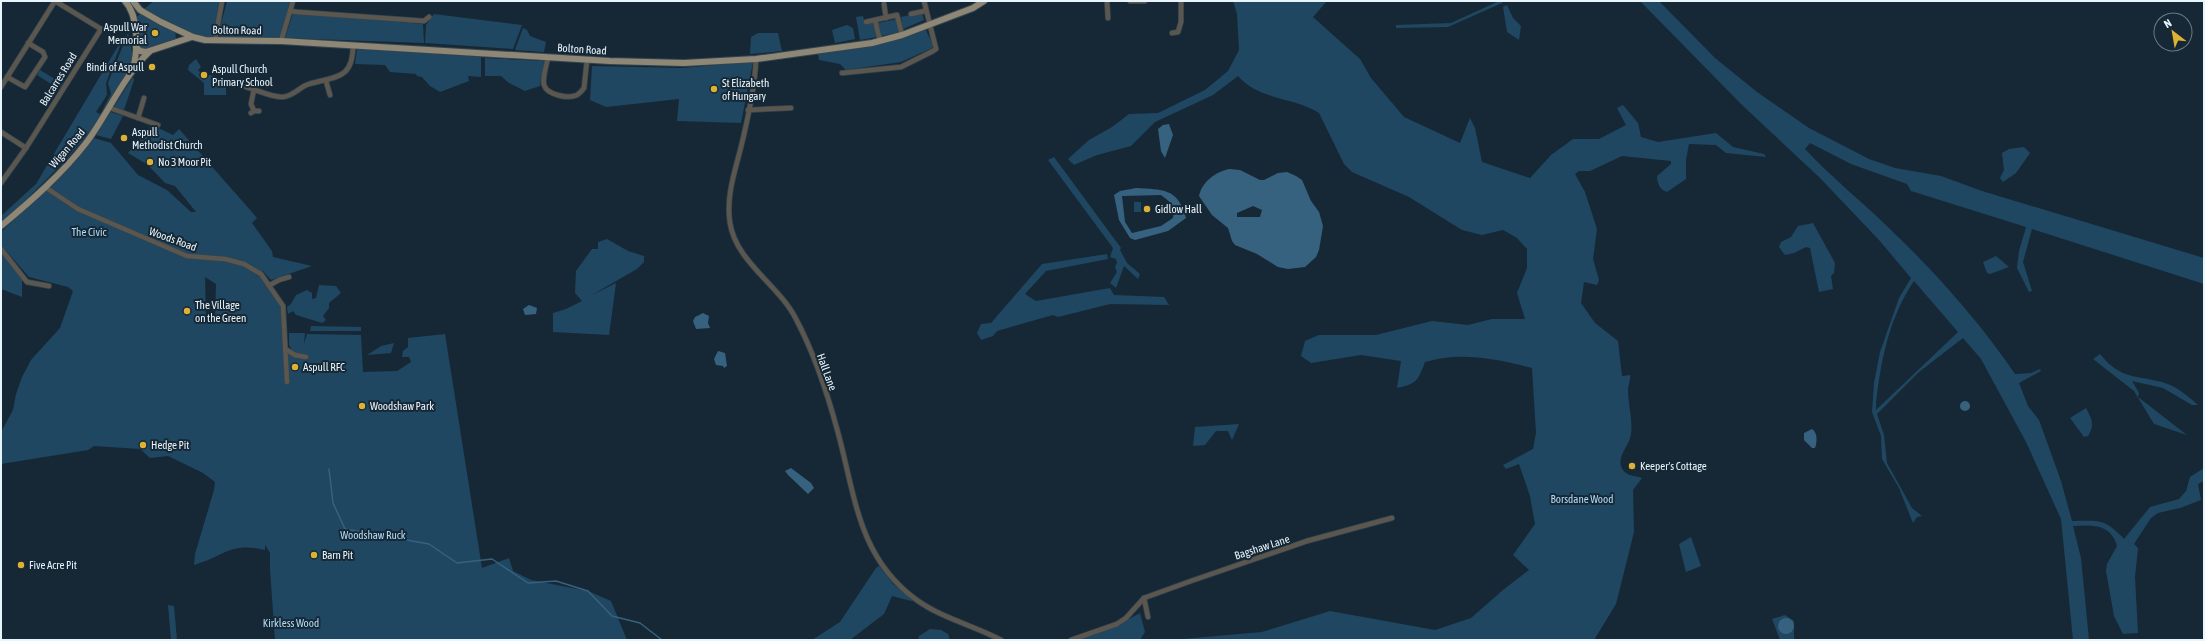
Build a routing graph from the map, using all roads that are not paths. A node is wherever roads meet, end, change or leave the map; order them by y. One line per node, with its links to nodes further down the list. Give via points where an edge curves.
1 (55, 1): 33 (street); 56 (street, Balcarres Road, via 101,29)
2 (125, 1): 23 (main road, Wigan Road, via 131,10)
3 (133, 1): 16 (main road, Bolton Road)
4 (222, 1): 29 (street)
5 (293, 1): 14 (street)
6 (924, 1): 15 (street)
7 (984, 1): 24 (main road, Bolton Road, via 973,8)
8 (1107, 1): 20 (street)
9 (1130, 1): 10 (street)
10 (1142, 1): 11 (street)
11 (1146, 1)
12 (1181, 1): 26 (street, via 1178,35)
13 (884, 4): 19 (street)
14 (290, 11): 18 (street, via 424,21); 30 (street)
15 (925, 11): 17 (street); 24 (street)
16 (145, 14): 23 (main road, via 138,15); 25 (main road, Bolton Road)
17 (911, 14)
18 (429, 16)
19 (886, 18): 21 (street); 27 (street, via 897,16)
20 (1108, 18)
21 (875, 20): 22 (street); 31 (street)
22 (866, 22)
23 (134, 23): 35 (main road, Wigan Road)
24 (928, 25): 27 (main road, Bolton Road); 41 (street, via 936,48 933,51 901,67)
25 (173, 28): 28 (main road, Bolton Road); 32 (main road, via 176,37)
26 (1172, 33)
27 (902, 35): 31 (main road, Bolton Road)
28 (193, 37): 29 (main road, Bolton Road); 32 (main road, Bolton Road)
29 (215, 40): 30 (main road, Bolton Road)
30 (281, 41): 34 (main road, Bolton Road)
31 (880, 41): 38 (main road, Bolton Road)
32 (174, 42): 36 (main road, Bolton Road)
33 (28, 43): 42 (street); 42 (street, via 43,52 45,57 25,87)
34 (354, 46): 37 (main road, Bolton Road); 43 (street, via 351,65 342,74)
35 (136, 47): 36 (main road, via 142,52); 40 (main road, Wigan Road)
36 (150, 51): 40 (main road, Wigan Road)
37 (548, 57): 39 (main road, Bolton Road); 39 (street, via 544,81 546,89 552,93 573,96 578,95 584,88)
38 (756, 59): 39 (main road, Bolton Road, via 684,63); 51 (street, Hall Lane)
39 (587, 60)
40 (133, 70): 49 (main road, Wigan Road)
41 (842, 73)
42 (7, 77): 44 (street)
43 (326, 81): 46 (street, via 309,84 293,95 281,97); 48 (street, via 331,95)
44 (1, 87)
45 (246, 87): 46 (street)
46 (254, 89): 52 (street, via 251,104)
47 (144, 98): 53 (street)
48 (328, 101)
49 (110, 108): 53 (street); 58 (main road, Wigan Road, via 79,152)
50 (791, 108): 51 (street)
51 (748, 110): 70 (street, Hall Lane, via 729,201 730,224 740,247 788,305 804,335 837,429 866,536 882,567 914,598 931,610)
52 (255, 112)
53 (138, 118): 54 (street)
54 (158, 125)
55 (1, 132): 56 (street)
56 (26, 148): 57 (street, Balcarres Road)
57 (1, 183)
58 (45, 187): 59 (main road, Wigan Road); 62 (street, Woods Road, via 78,209 187,256 225,259 244,264 261,274)
59 (1, 226)
60 (1, 249): 63 (street, via 27,282)
61 (289, 278): 62 (street)
62 (270, 285): 64 (street, Woods Road, via 283,306)
63 (49, 286)
64 (287, 350): 65 (street); 66 (street, Woods Road)
65 (306, 357)
66 (287, 382)
67 (1392, 518): 68 (street, Bagshaw Lane, via 1249,560)
68 (1142, 600): 69 (street); 71 (street, via 1117,624)
69 (1148, 617)
70 (1001, 640)
71 (1071, 640)

